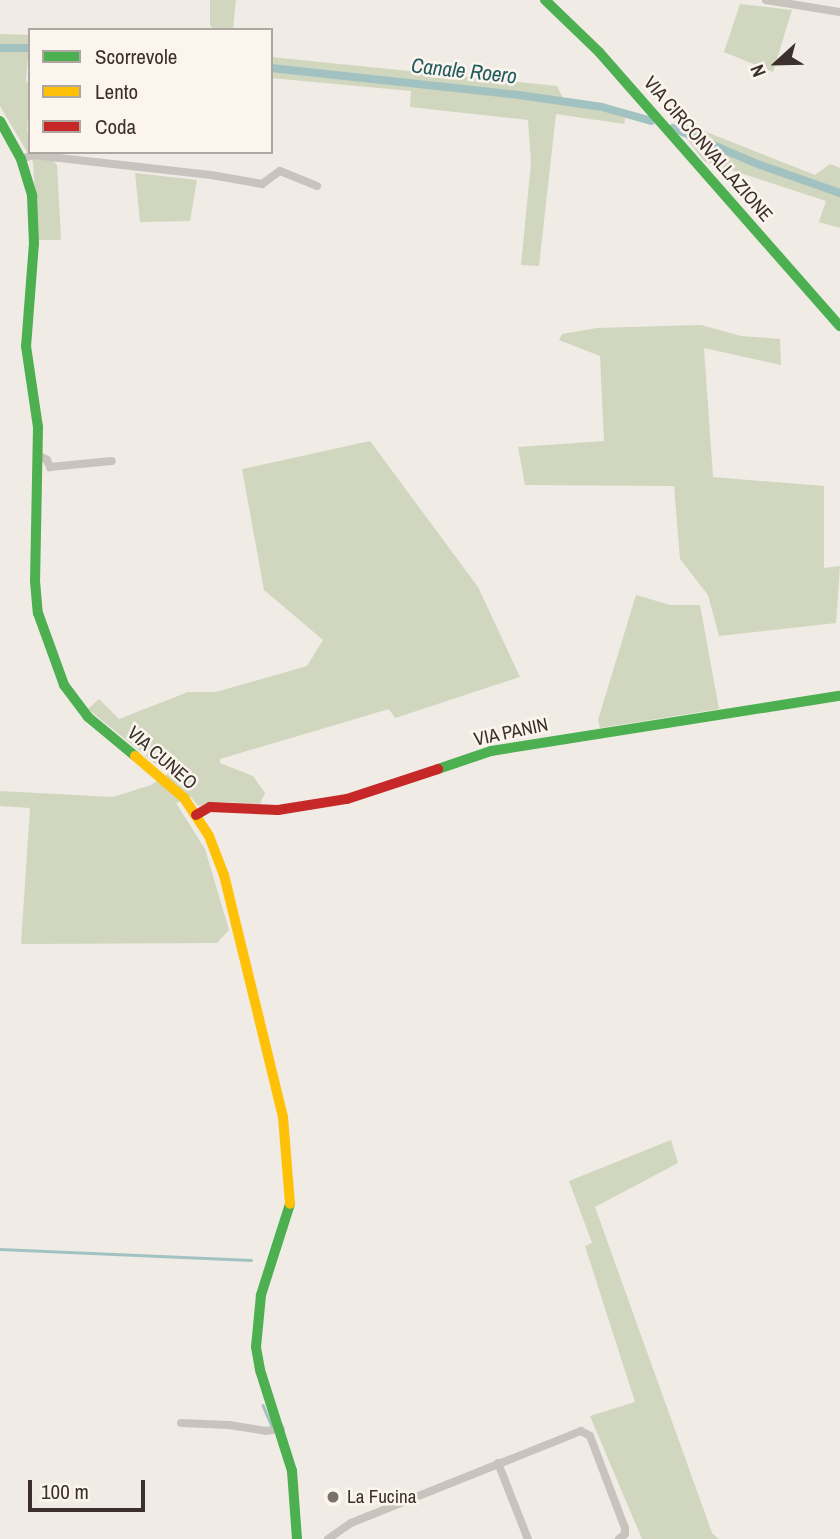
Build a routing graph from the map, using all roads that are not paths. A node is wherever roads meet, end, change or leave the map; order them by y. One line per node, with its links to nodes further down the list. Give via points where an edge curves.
1 (545, 0): 7 (street, VIA CIRCONVALLAZIONE, via 599,51)
2 (766, 0): 3 (street)
3 (840, 12)
4 (0, 121): 5 (street, VIA CUNEO)
5 (21, 159): 6 (street, via 33,155 262,184 280,171); 8 (street, VIA CUNEO, via 32,196 34,243 26,346 37,405)
6 (317, 186)
7 (840, 327)
8 (38, 455): 10 (street); 11 (street, VIA CUNEO)
9 (112, 461): 10 (street)
10 (50, 467): 11 (street)
11 (37, 476): 13 (street, VIA CUNEO, via 35,581 38,613 52,660 88,717 164,778)
12 (840, 696): 13 (street, VIA PANIN, via 491,751 347,799 278,810 210,807)
13 (196, 815): 15 (street, VIA CUNEO, via 217,855 227,888 281,1107 291,1174 292,1198 256,1324 260,1370)
14 (181, 1423): 15 (street)
15 (281, 1429): 18 (street, VIA CUNEO, via 292,1471)
16 (498, 1463): 17 (street); 21 (street); 22 (street, via 586,1433 625,1528)
17 (342, 1530): 19 (street); 20 (street)
18 (297, 1539)
19 (328, 1539)
20 (337, 1539)
21 (528, 1539)
22 (619, 1539)

